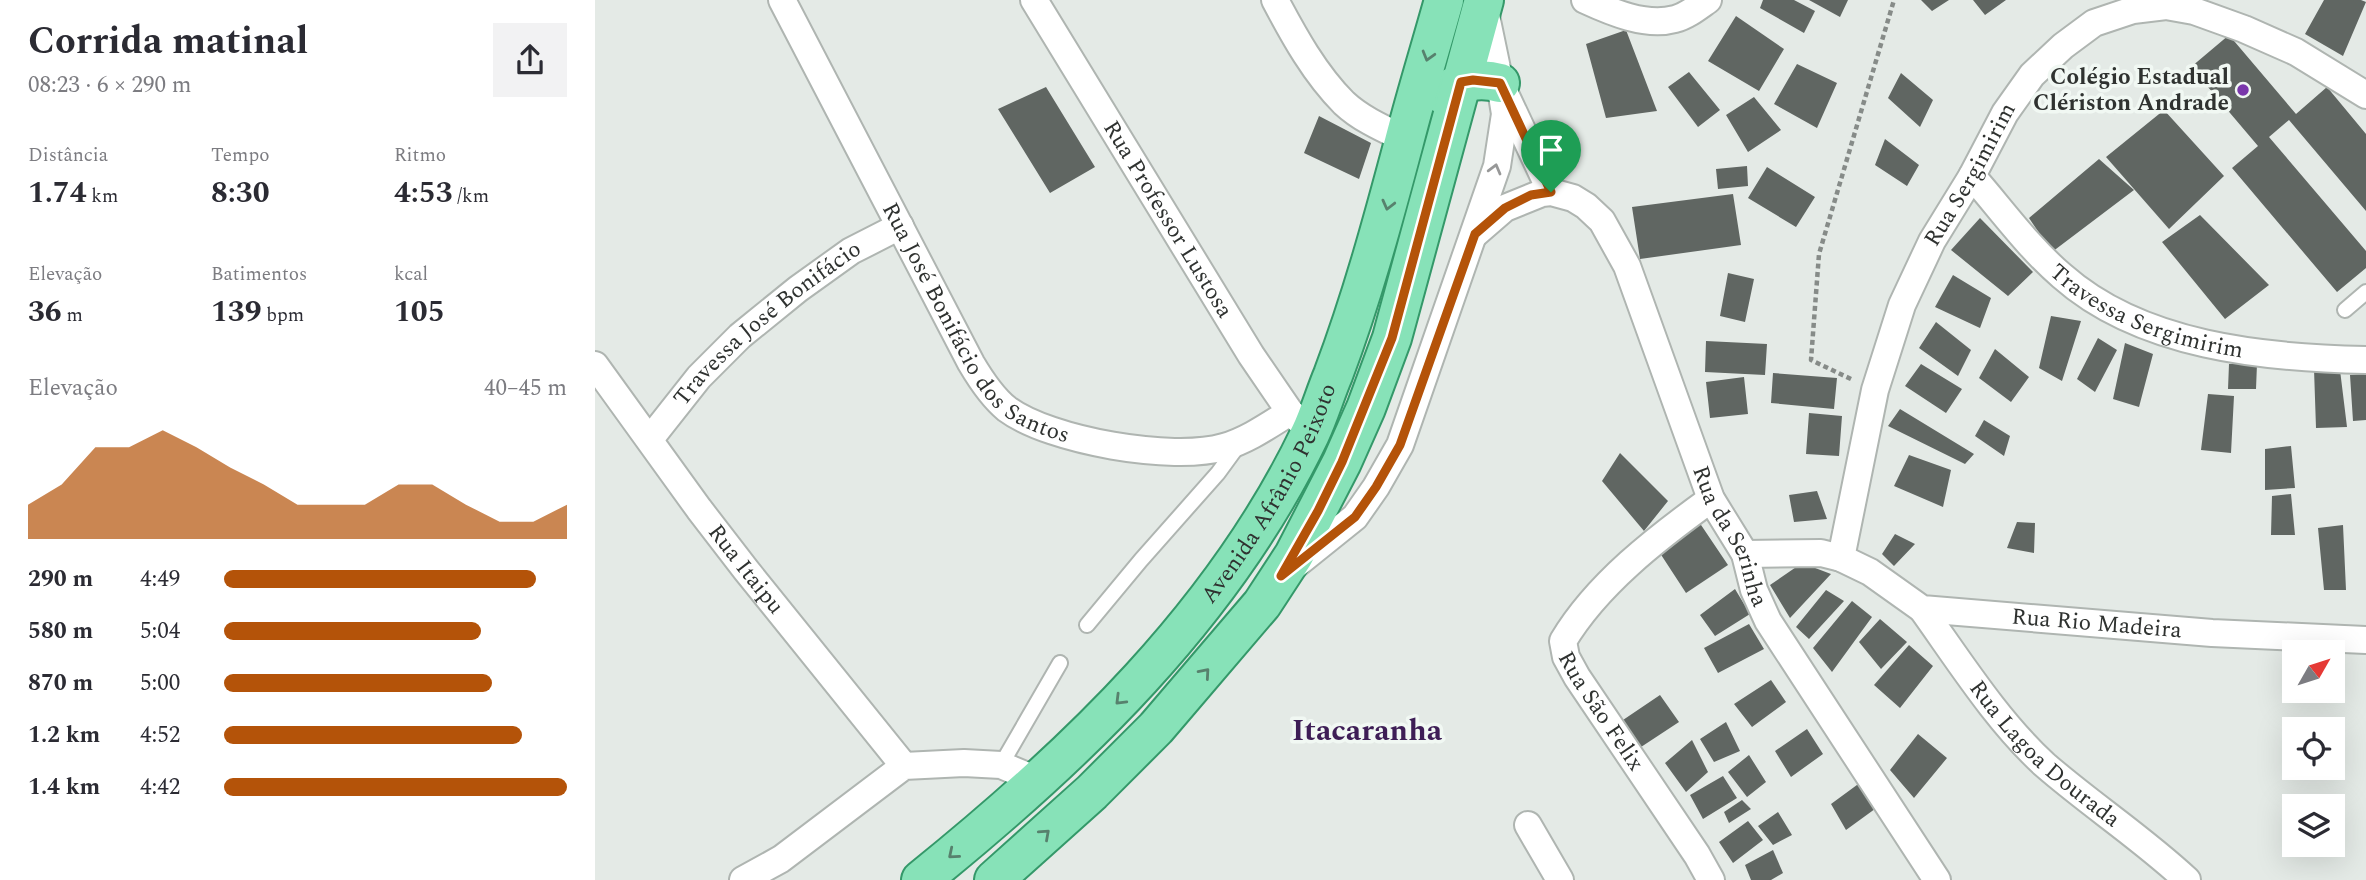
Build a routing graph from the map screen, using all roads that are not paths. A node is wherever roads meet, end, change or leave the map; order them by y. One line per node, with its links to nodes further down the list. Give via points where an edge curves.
1 (782, 0): 14 (street, Rua José Bonifácio dos Santos)
2 (1034, 0): 20 (street, Rua Professor Lustosa, via 1251,355)
3 (1275, 0): 11 (street, via 1320,74 1345,104 1372,124)
4 (1444, 0): 11 (main road, Avenida Afrânio Peixoto, one-way to 11)
5 (1585, 0): 6 (street, via 1655,22 1676,19)
6 (1708, 0)
7 (1483, 1): 8 (main road, Avenida Afrânio Peixoto); 9 (street)
8 (1461, 82): 9 (main road); 11 (main road, via 1438,94); 26 (main road, Avenida Afrânio Peixoto, via 1392,338 1342,462)
9 (1500, 83): 13 (street); 15 (street, one-way to 9, via 1504,128)
10 (2366, 95): 12 (street, Rua Sergimirim, via 2296,52 2245,29 2166,6 2133,10 2094,23 2032,75 2005,113)
11 (1409, 125): 20 (main road, Avenida Afrânio Peixoto, one-way to 20, via 1366,284)
12 (1972, 176): 18 (street, Travessa Sergimirim, via 2061,276 2099,305 2149,327 2215,345 2298,358); 25 (street, Rua Sergimirim, via 1902,305 1875,390)
13 (1551, 192): 15 (street, via 1531,195 1505,208); 23 (street, Rua da Serinha, via 1586,206 1615,242)
14 (900, 226): 21 (street, Travessa José Bonifácio, via 851,251 740,336 699,377); 22 (street, Rua José Bonifácio dos Santos, via 986,388 1017,415 1054,432 1132,448 1189,452)
15 (1475, 234): 26 (street, via 1400,445 1355,517)
16 (2366, 292): 17 (lane)
17 (2345, 310)
18 (2366, 360)
19 (595, 365): 21 (street, Rua Itaipu)
20 (1300, 422): 22 (street, Rua José Bonifácio dos Santos); 32 (main road, Avenida Afrânio Peixoto, one-way to 32, via 1275,502 1208,601 1128,692)
21 (650, 439): 31 (street, Rua Itaipu, via 746,570)
22 (1241, 440): 28 (lane)
23 (1711, 499): 24 (street, Rua da Serinha); 38 (street, Rua São Felix, via 1667,530 1585,606 1563,641 1577,677)
24 (1745, 554): 25 (street, via 1821,553); 39 (street, Rua da Serinha, via 1768,621)
25 (1841, 558): 27 (street, via 1870,572)
26 (1281, 576): 36 (main road, Avenida Afrânio Peixoto, one-way to 26, via 1156,728 1230,644)
27 (1922, 609): 29 (street, Rua Rio Madeira); 40 (street, Rua Lagoa Dourada, via 1989,701 2043,763)
28 (1087, 625)
29 (2366, 640)
30 (1060, 663): 32 (lane)
31 (904, 766): 32 (street, via 964,763); 34 (street, via 781,859)
32 (1017, 774): 35 (main road, Avenida Afrânio Peixoto, one-way to 35)
33 (1528, 825): 37 (street)
34 (743, 880)
35 (921, 880)
36 (995, 880)
37 (1560, 880)
38 (1711, 880)
39 (1937, 880)
40 (2187, 880)

